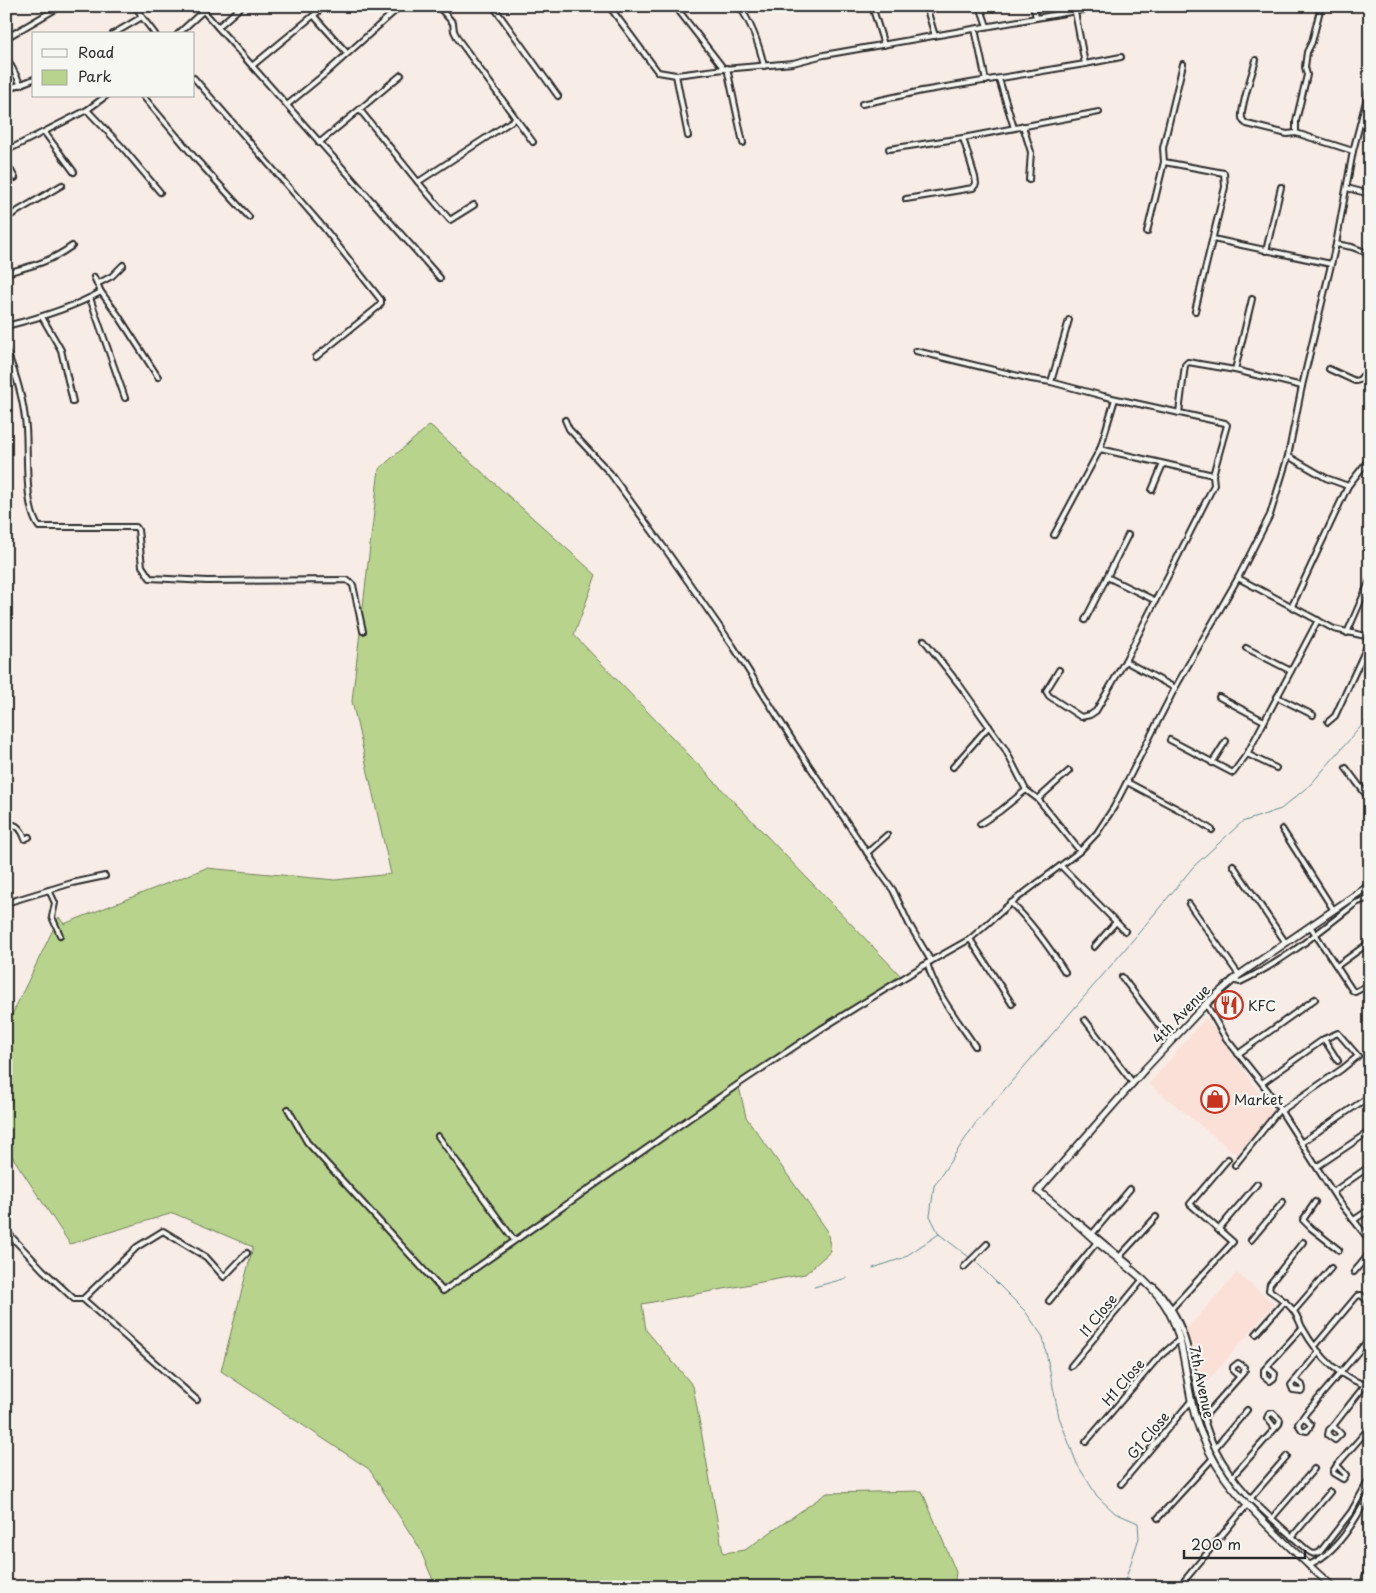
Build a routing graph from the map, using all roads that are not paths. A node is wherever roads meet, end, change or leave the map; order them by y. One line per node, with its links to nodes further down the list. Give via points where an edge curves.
1 (61, 6): 30 (street)
2 (136, 6): 21 (street)
3 (199, 6): 18 (street)
4 (242, 6): 24 (street)
5 (325, 6): 20 (street)
6 (438, 6): 58 (street, via 453,23 458,39)
7 (493, 6): 50 (street)
8 (609, 6): 42 (street, via 658,72)
9 (675, 6): 40 (street)
10 (739, 6): 39 (street, via 756,38)
11 (872, 6): 31 (street)
12 (926, 6): 29 (street)
13 (980, 6): 23 (street)
14 (1033, 6): 22 (street)
15 (1105, 6): 19 (street)
16 (1320, 6): 62 (street, via 1307,52 1307,75)
17 (396, 10): 32 (street)
18 (203, 11): 24 (street); 28 (street)
19 (1075, 12): 22 (street); 36 (street)
20 (314, 16): 32 (street); 38 (street)
21 (142, 17): 26 (street); 27 (street)
22 (1036, 17): 23 (street)
23 (987, 26): 25 (street)
24 (218, 27): 38 (street)
25 (975, 29): 29 (street); 46 (street)
26 (116, 32)
27 (153, 32)
28 (180, 32)
29 (936, 36): 31 (street)
30 (6, 38)
31 (884, 45): 39 (street)
32 (347, 53): 54 (street)
33 (6, 56): 47 (street)
34 (1121, 57): 36 (street)
35 (1256, 60): 62 (street, via 1242,117 1244,122 1287,134)
36 (1084, 64): 44 (street)
37 (1183, 64): 72 (street, via 1163,148)
38 (252, 66): 54 (street)
39 (764, 66): 40 (street)
40 (725, 68): 42 (street); 67 (street)
41 (401, 75): 56 (street)
42 (676, 75): 63 (street)
43 (195, 79): 107 (street, via 310,211 380,300 378,307)
44 (999, 79): 46 (street); 60 (street)
45 (32, 80): 47 (street)
46 (986, 81): 53 (street)
47 (21, 85): 49 (street)
48 (1370, 86): 70 (street)
49 (6, 94)
50 (558, 96)
51 (103, 98): 55 (street)
52 (145, 98): 84 (street)
53 (862, 104)
54 (287, 105): 66 (street)
55 (87, 110): 61 (street); 80 (street)
56 (360, 110): 66 (street); 76 (street)
57 (1099, 112): 59 (street)
58 (515, 119): 65 (street); 76 (street)
59 (1023, 126): 60 (street); 75 (street, via 1031,152)
60 (1014, 128): 64 (street)
61 (44, 132): 69 (street); 73 (street)
62 (1296, 133): 70 (street)
63 (688, 136)
64 (964, 138): 68 (street); 82 (street, via 975,177 973,188)
65 (533, 142)
66 (319, 143): 96 (street)
67 (743, 143)
68 (889, 149)
69 (6, 151)
70 (1353, 151): 79 (street)
71 (6, 162): 74 (street)
72 (1164, 162): 86 (street); 87 (street, via 1224,172 1225,187)
73 (74, 172)
74 (15, 178)
75 (1029, 180)
76 (418, 182): 83 (street, via 450,220)
77 (62, 185): 85 (street)
78 (1280, 187): 90 (street)
79 (1347, 188): 81 (street); 88 (street)
80 (160, 192)
81 (1370, 194)
82 (906, 199)
83 (474, 206)
84 (250, 217)
85 (6, 218)
86 (1147, 232)
87 (1214, 239): 90 (street); 101 (street)
88 (1336, 244): 91 (street); 92 (street)
89 (72, 246): 94 (street, via 40,264)
90 (1266, 251): 92 (street)
91 (1370, 254)
92 (1331, 264): 113 (street)
93 (123, 265): 97 (street)
94 (6, 273)
95 (94, 277): 97 (street)
96 (440, 278)
97 (97, 284): 98 (street)
98 (101, 292): 99 (street); 111 (street)
99 (90, 298): 102 (street); 114 (street)
100 (1252, 299): 110 (street)
101 (1195, 311)
102 (42, 317): 104 (street); 116 (street, via 61,350)
103 (1069, 320): 112 (street)
104 (6, 326)
105 (6, 350): 135 (street, via 15,373 26,427 29,492 39,527 136,527 142,566 150,578 347,580 353,585)
106 (916, 351): 112 (street)
107 (316, 357)
108 (1370, 368): 109 (street, via 1355,381)
109 (1328, 369)
110 (1236, 370): 113 (street); 117 (street, via 1188,362)
111 (158, 377)
112 (1052, 382): 115 (street)
113 (1302, 386): 120 (street)
114 (125, 398)
115 (1114, 399): 117 (street); 119 (street)
116 (73, 402)
117 (1179, 413): 123 (street, via 1227,425)
118 (565, 420): 169 (street, via 568,429 623,490 728,638)
119 (1100, 449): 122 (street); 126 (street)
120 (1288, 456): 124 (street, via 1326,478); 129 (street, via 1270,515)
121 (1370, 458): 124 (street)
122 (1163, 464): 123 (street); 125 (street)
123 (1213, 475): 131 (street, via 1214,485)
124 (1348, 486): 132 (street)
125 (1152, 490)
126 (1054, 534)
127 (1128, 535): 128 (street)
128 (1108, 577): 131 (street); 133 (street)
129 (1238, 578): 132 (street); 143 (street)
130 (1370, 580): 136 (street)
131 (1154, 600): 140 (street)
132 (1292, 606): 134 (street)
133 (1086, 620)
134 (1318, 620): 136 (street); 142 (street)
135 (363, 630)
136 (1347, 633): 137 (street)
137 (1370, 638): 148 (street, via 1335,716)
138 (924, 640): 149 (street)
139 (1246, 648): 142 (street)
140 (1125, 661): 141 (street, via 1096,711 1090,715 1081,716 1048,696 1046,691); 143 (street)
141 (1059, 670)
142 (1290, 671): 144 (street)
143 (1175, 688): 158 (street)
144 (1277, 696): 146 (street); 147 (street)
145 (1218, 697): 147 (street)
146 (1313, 715)
147 (1264, 721): 152 (street)
148 (1328, 722)
149 (989, 726): 154 (street); 159 (street, via 1005,748)
150 (1170, 740): 153 (street)
151 (1226, 741): 153 (street)
152 (1247, 754): 153 (street, via 1233,773); 155 (street)
153 (1212, 763)
154 (953, 767)
155 (1276, 768)
156 (1346, 768): 161 (street)
157 (1069, 771): 160 (street)
158 (1127, 782): 165 (street); 168 (street, via 1101,828)
159 (1026, 790): 160 (street); 162 (street)
160 (1038, 799): 168 (street)
161 (1370, 800)
162 (980, 824)
163 (6, 825): 167 (street, via 16,826 25,839)
164 (1282, 828): 180 (street)
165 (1212, 830)
166 (887, 835): 169 (street)
167 (29, 837)
168 (1080, 851): 171 (street)
169 (867, 853): 193 (street, via 893,890)
170 (1233, 865): 191 (street)
171 (1061, 866): 177 (street); 183 (street)
172 (105, 876): 174 (street)
173 (1370, 884): 178 (main road, 4th Avenue)
174 (49, 890): 176 (street); 187 (street, via 55,902 52,917)
175 (1370, 901): 181 (street, via 1361,900)
176 (6, 903)
177 (1011, 903): 189 (street); 195 (street, via 1051,950)
178 (1342, 903): 180 (main road, 4th Avenue); 181 (street)
179 (1189, 904): 196 (street)
180 (1333, 910): 182 (main road, 4th Avenue)
181 (1342, 915): 185 (street)
182 (1317, 921): 184 (main road, 4th Avenue); 185 (street)
183 (1116, 922): 186 (street); 192 (street)
184 (1310, 926): 188 (street); 191 (main road, 4th Avenue)
185 (1323, 929): 188 (street)
186 (1125, 931)
187 (60, 935)
188 (1316, 935): 194 (street); 198 (street, via 1261,972 1240,982)
189 (970, 939): 193 (street); 201 (street)
190 (1370, 942): 194 (street)
191 (1286, 943): 196 (main road, 4th Avenue)
192 (1094, 947)
193 (929, 962): 206 (street, via 939,992); 234 (street, via 748,1077)
194 (1336, 966): 199 (street, via 1352,990 1356,992)
195 (1065, 972)
196 (1239, 975): 198 (main road, 4th Avenue)
197 (1122, 977): 205 (street)
198 (1232, 980): 202 (main road, 4th Avenue)
199 (1370, 984)
200 (1315, 999): 207 (street)
201 (1012, 1004)
202 (1206, 1004): 205 (main road, 4th Avenue); 207 (street)
203 (1085, 1020): 209 (street)
204 (1324, 1039): 208 (street); 210 (street); 213 (street, via 1338,1032 1358,1056)
205 (1171, 1041): 209 (main road, 4th Avenue)
206 (975, 1046)
207 (1238, 1054): 210 (street)
208 (1338, 1061)
209 (1133, 1083): 223 (main road, 4th Avenue)
210 (1262, 1083): 213 (street)
211 (1370, 1096): 216 (street)
212 (288, 1109): 234 (street, via 307,1142 443,1291)
213 (1280, 1110): 216 (street); 218 (street)
214 (1370, 1131): 219 (street)
215 (438, 1136): 234 (street)
216 (1301, 1143): 219 (street)
217 (1228, 1159): 231 (street, via 1190,1204)
218 (1235, 1164)
219 (1318, 1166): 224 (street)
220 (1370, 1166): 224 (street)
221 (1257, 1184): 231 (street)
222 (1130, 1189): 233 (street)
223 (1038, 1191): 228 (main road, 7th Avenue)
224 (1333, 1192): 230 (street)
225 (1283, 1202): 235 (street)
226 (1315, 1202): 240 (street, via 1303,1220)
227 (1370, 1209): 230 (street)
228 (1064, 1211): 233 (street); 237 (main road, 7th Avenue)
229 (1156, 1217): 243 (street)
230 (1354, 1220): 236 (street)
231 (1218, 1230): 252 (street, via 1233,1242)
232 (6, 1231): 248 (street, via 74,1300)
233 (1093, 1233): 243 (street)
234 (514, 1240)
235 (1251, 1240)
236 (1370, 1241)
237 (1097, 1242): 247 (main road, 7th Avenue); 249 (street)
238 (1303, 1242): 250 (street, via 1268,1287)
239 (987, 1244): 244 (street)
240 (1339, 1250)
241 (247, 1253): 248 (street, via 224,1277 206,1258 163,1231 137,1247)
242 (1370, 1253): 246 (street)
243 (1120, 1256): 252 (street)
244 (964, 1267)
245 (1331, 1268): 253 (street)
246 (1354, 1272)
247 (1143, 1279): 257 (main road, 7th Avenue, via 1168,1308); 260 (street, I1 Close)
248 (83, 1299): 266 (street)
249 (1049, 1301)
250 (1285, 1301): 253 (street); 255 (street)
251 (1370, 1303): 258 (street, via 1361,1295 1356,1296)
252 (1172, 1308): 270 (street, via 1185,1338)
253 (1294, 1311): 254 (street)
254 (1302, 1328): 258 (street); 261 (street)
255 (1256, 1334)
256 (1370, 1338): 262 (street)
257 (1180, 1339): 267 (main road, 7th Avenue); 274 (street, H1 Close, via 1157,1359)
258 (1315, 1346): 259 (street)
259 (1319, 1352): 262 (street); 264 (street)
260 (1071, 1366)
261 (1267, 1367)
262 (1340, 1373): 265 (street); 269 (street)
263 (1240, 1376): 270 (street)
264 (1295, 1380)
265 (1367, 1386): 271 (street)
266 (198, 1400)
267 (1191, 1400): 277 (main road, 7th Avenue); 282 (street, G1 Close)
268 (1247, 1410): 275 (street)
269 (1303, 1416)
270 (1204, 1417): 275 (street)
271 (1333, 1426)
272 (1370, 1427): 278 (street)
273 (1275, 1428): 280 (street)
274 (1086, 1442)
275 (1215, 1448): 280 (street)
276 (1287, 1456): 285 (street)
277 (1212, 1459): 286 (main road, 7th Avenue); 287 (street)
278 (1337, 1465)
279 (1314, 1469): 288 (street)
280 (1232, 1477): 285 (street)
281 (1370, 1478): 289 (street, via 1351,1512 1320,1552 1311,1554)
282 (1121, 1484)
283 (1330, 1492): 289 (street)
284 (1370, 1493): 291 (street, via 1341,1538 1320,1560)
285 (1250, 1499): 288 (street)
286 (1247, 1506): 291 (main road, 7th Avenue); 292 (street)
287 (1158, 1518)
288 (1272, 1518): 289 (street)
289 (1292, 1537)
290 (1370, 1563): 294 (street)
291 (1308, 1565): 293 (main road, 7th Avenue)
292 (1179, 1587)
293 (1333, 1587)
294 (1362, 1587)

